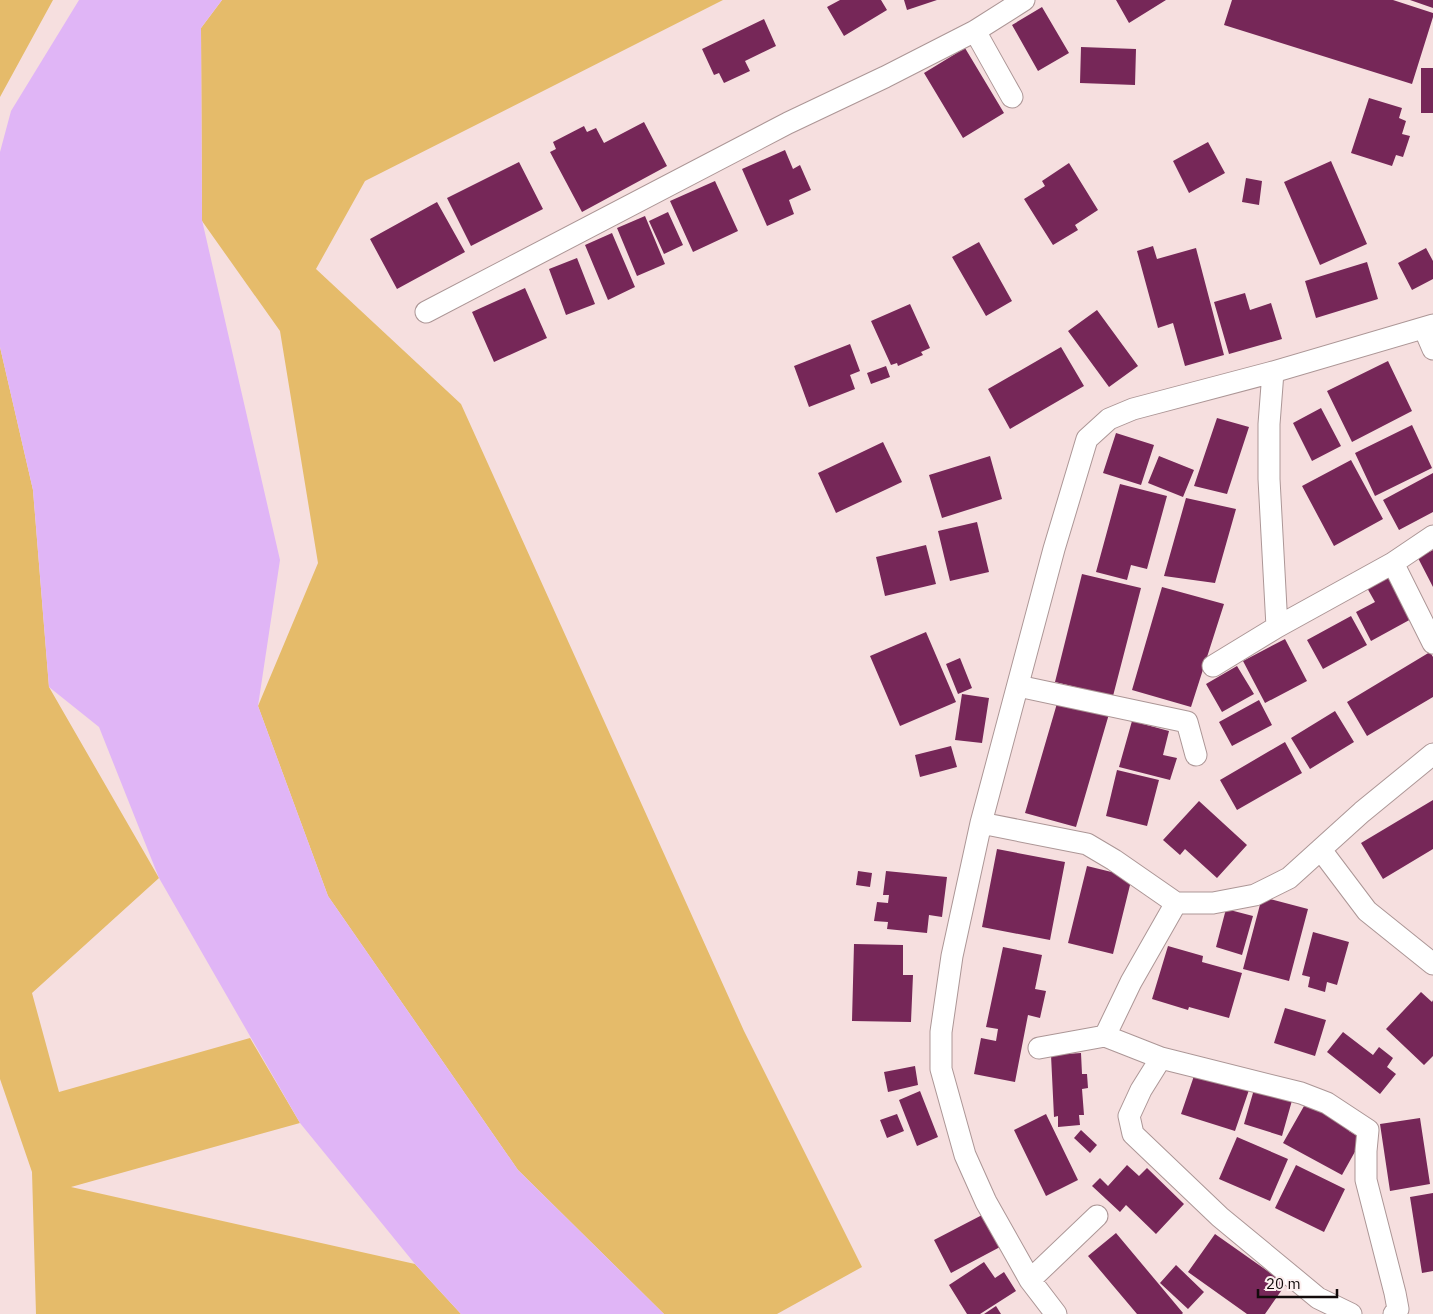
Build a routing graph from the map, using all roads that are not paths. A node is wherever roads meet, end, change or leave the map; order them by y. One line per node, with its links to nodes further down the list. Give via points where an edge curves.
1 (1024, 0): 2 (street)
2 (975, 31): 3 (street); 4 (street, via 788,123)
3 (1012, 97)
4 (426, 312)
5 (1429, 327): 6 (street); 7 (street)
6 (1433, 349)
7 (1273, 372): 10 (street, via 1268,424); 13 (street, via 1133,409 1109,420 1087,438)
8 (1433, 536): 9 (street)
9 (1393, 563): 10 (street); 11 (street)
10 (1277, 628): 12 (street)
11 (1433, 643)
12 (1213, 666)
13 (1018, 686): 15 (street, via 1187,722); 16 (street)
14 (1433, 754): 17 (street)
15 (1196, 755)
16 (981, 823): 18 (street, via 1087,844); 24 (street, via 952,956 941,1032 941,1070 965,1155 986,1202)
17 (1321, 850): 18 (street, via 1289,878 1255,894 1213,903); 19 (street, via 1367,911)
18 (1176, 903): 20 (street)
19 (1433, 964)
20 (1105, 1036): 21 (street); 22 (street)
21 (1040, 1048)
22 (1161, 1058): 26 (street, via 1129,1116 1133,1134 1220,1217 1318,1298); 27 (street, via 1301,1093 1328,1104 1368,1130 1366,1180 1395,1293 1398,1309)
23 (1097, 1216): 24 (street)
24 (1030, 1280): 25 (street)
25 (1056, 1314)
26 (1351, 1314)
27 (1394, 1314)

